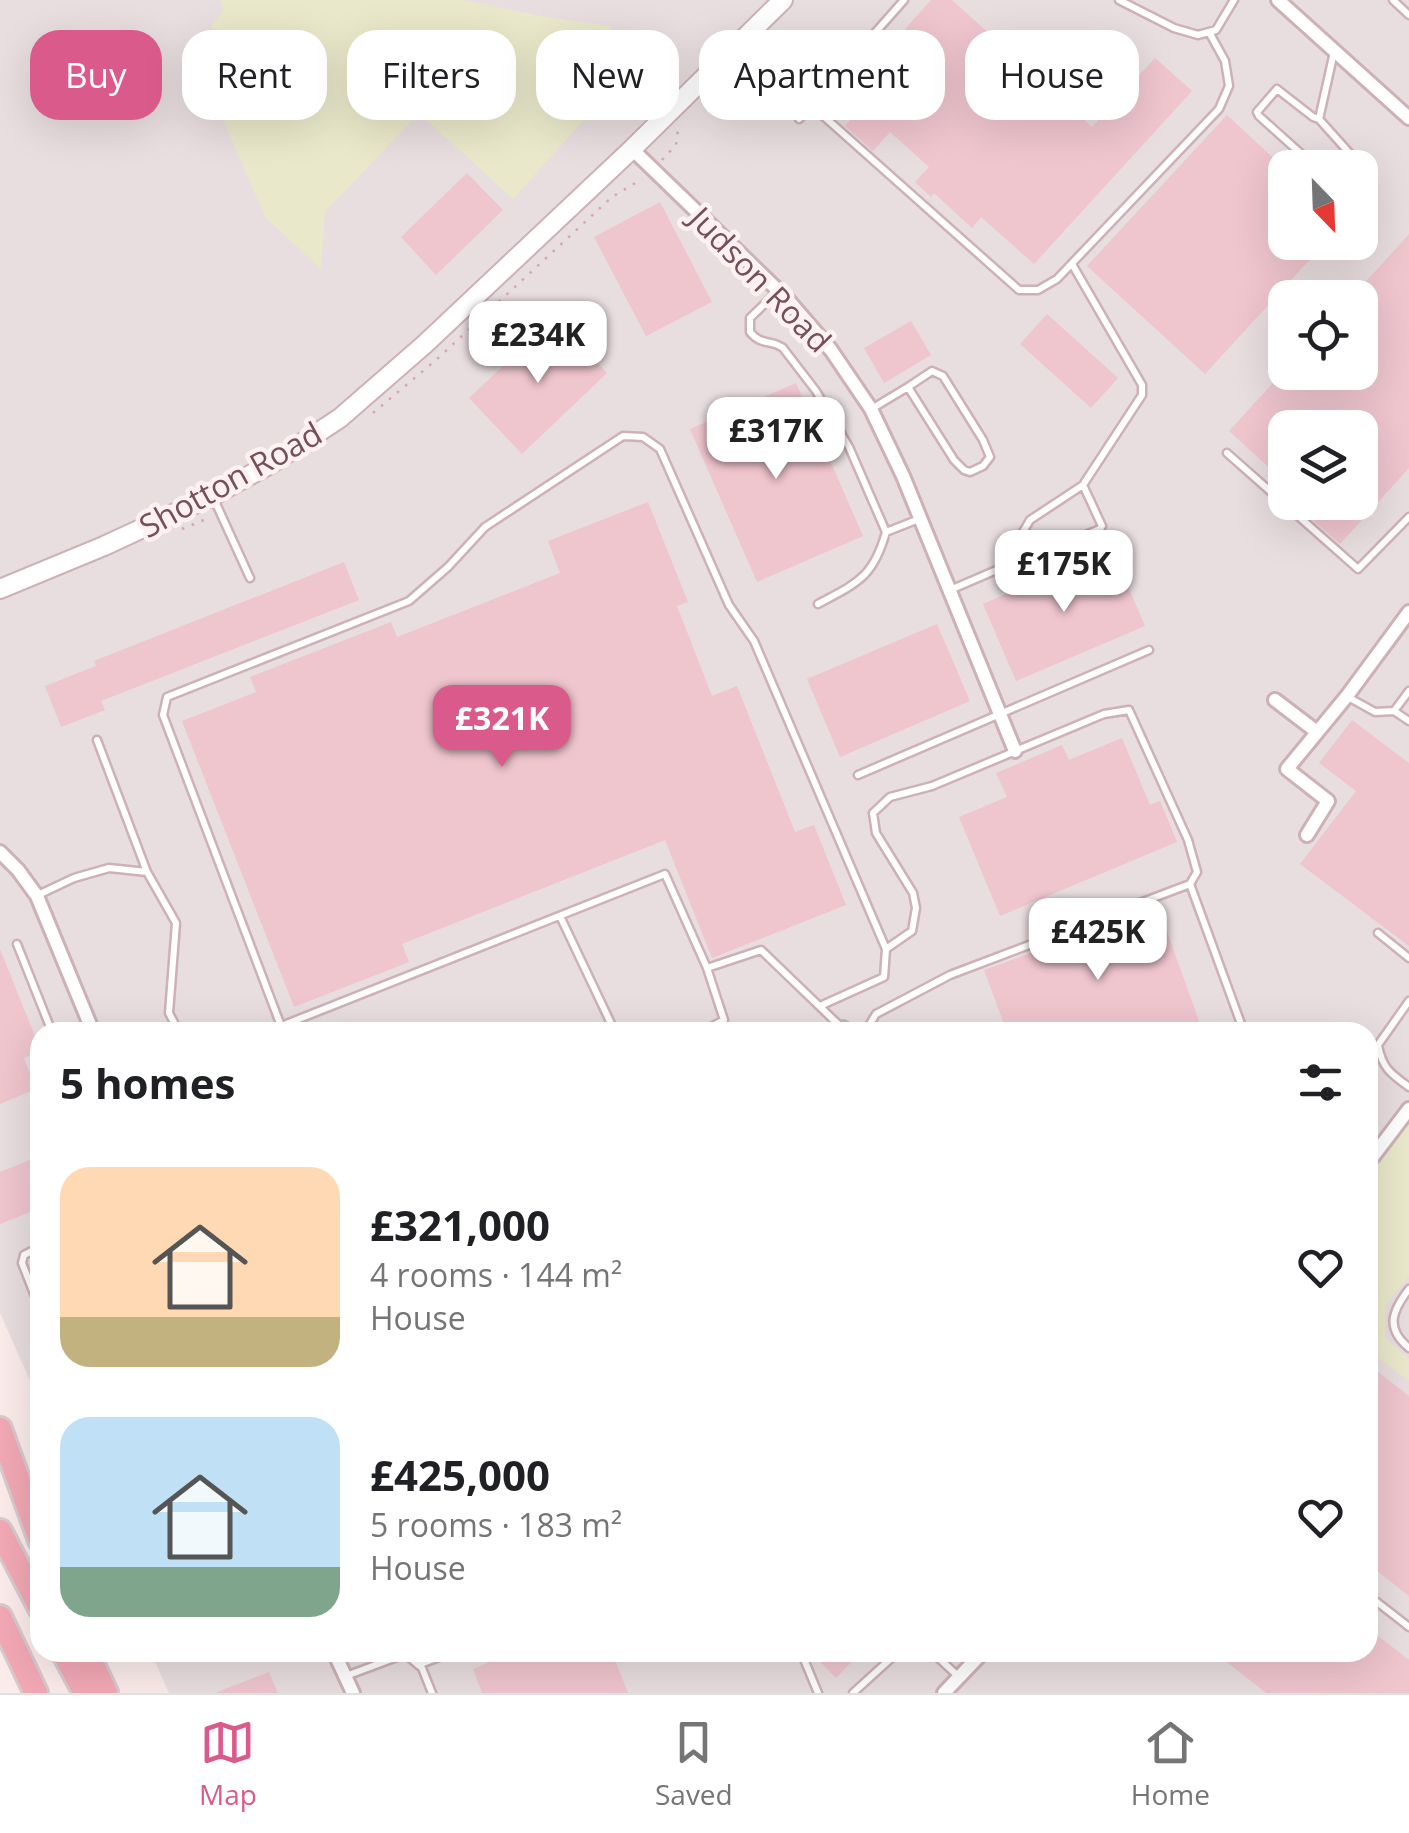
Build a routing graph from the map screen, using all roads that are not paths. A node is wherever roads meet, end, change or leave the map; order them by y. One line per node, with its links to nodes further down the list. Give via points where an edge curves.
1 (783, 0): 14 (street, Shotton Road)
2 (904, 0): 8 (lane)
3 (1119, 0): 9 (lane, via 1174,28 1198,36)
4 (1234, 0): 9 (lane)
5 (1278, 0): 10 (street)
6 (1393, 0): 7 (lane)
7 (1409, 15)
8 (877, 30)
9 (1208, 32): 17 (lane, via 1225,60 1229,86 1219,108)
10 (1334, 51): 11 (street); 12 (lane)
11 (1409, 118)
12 (1319, 119): 15 (lane, via 1277,90 1257,112); 16 (lane)
13 (828, 120): 17 (lane, via 1019,290 1038,290)
14 (632, 150): 18 (street, Judson Road); 23 (street, Shotton Road, via 340,418)
15 (1297, 150)
16 (1346, 150)
17 (1072, 264): 22 (lane, via 1142,385 1142,395)
18 (778, 290): 20 (street, Judson Road); 26 (lane, via 750,318 750,332 763,343 779,344 816,391)
19 (908, 386): 19 (lane, via 932,371 943,376 983,440 986,463 964,470); 20 (lane)
20 (871, 409): 25 (street, Judson Road)
21 (1227, 453): 24 (lane, via 1358,570)
22 (1083, 485): 27 (lane, via 1030,520 1020,537); 27 (lane, via 1101,528)
23 (212, 496): 28 (lane); 29 (street, Shotton Road)
24 (1409, 517)
25 (920, 519): 26 (lane); 30 (street, Judson Road)
26 (886, 532): 31 (lane, via 868,574)
27 (1022, 558): 30 (lane)
28 (250, 578)
29 (0, 589)
30 (949, 590): 38 (street, Judson Road)
31 (818, 604)
32 (1409, 612): 35 (street)
33 (1148, 650): 38 (lane)
34 (1409, 692): 37 (lane)
35 (1347, 696): 37 (lane, via 1375,712); 40 (street)
36 (1275, 700): 40 (street)
37 (1394, 710): 39 (lane)
38 (1001, 713): 42 (street, Judson Road); 43 (lane)
39 (1409, 721)
40 (1317, 732): 44 (street, via 1286,769 1328,801)
41 (97, 740): 46 (lane)
42 (1015, 751): 47 (lane, via 1129,710 1188,840 1197,872); 52 (lane, via 890,796 872,813 916,908 912,931)
43 (858, 775)
44 (1306, 835)
45 (0, 852): 48 (street)
46 (147, 872): 48 (lane, via 108,868); 59 (lane, via 176,923)
47 (1190, 884): 65 (lane, via 950,975); 66 (lane)
48 (37, 896): 58 (street)
49 (560, 916): 54 (lane, via 664,874); 61 (lane); 62 (lane)
50 (1378, 932): 53 (lane)
51 (17, 944): 57 (lane)
52 (886, 949): 56 (lane, via 884,977); 60 (lane, via 754,641 729,605 660,449 642,437 623,436 485,527 410,601 166,697 163,715)
53 (1409, 958)
54 (707, 968): 56 (lane, via 762,950); 63 (lane)
55 (1409, 1002): 67 (lane, via 1378,1045 1391,1074)
56 (820, 1006): 64 (lane)
57 (48, 1022)
58 (90, 1022)
59 (174, 1022)
60 (279, 1022)
61 (291, 1022)
62 (610, 1022)
63 (720, 1022)
64 (837, 1022)
65 (871, 1022)
66 (1240, 1022)
67 (1409, 1086)
68 (1409, 1109): 69 (street)
69 (1378, 1149)
70 (30, 1252): 71 (lane, via 22,1262)
71 (30, 1283)
72 (1409, 1289): 73 (lane, via 1394,1308 1394,1329)
73 (1409, 1348)
74 (0, 1429): 75 (highway)
75 (30, 1512)
76 (0, 1530): 77 (highway)
77 (30, 1588)
78 (1378, 1603): 80 (lane)
79 (0, 1617): 94 (highway)
80 (1409, 1628)
81 (68, 1662): 95 (highway)
82 (92, 1662): 96 (highway)
83 (338, 1662): 92 (street)
84 (382, 1662): 92 (lane)
85 (415, 1662): 91 (lane)
86 (426, 1662): 91 (lane)
87 (805, 1662): 99 (lane)
88 (887, 1662): 100 (lane)
89 (943, 1662): 93 (lane)
90 (973, 1662): 93 (street)
91 (418, 1665): 98 (lane)
92 (345, 1677): 97 (street)
93 (959, 1677): 101 (street)
94 (36, 1693)
95 (84, 1693)
96 (106, 1693)
97 (353, 1693)
98 (432, 1693)
99 (818, 1693)
100 (853, 1693)
101 (944, 1693)

